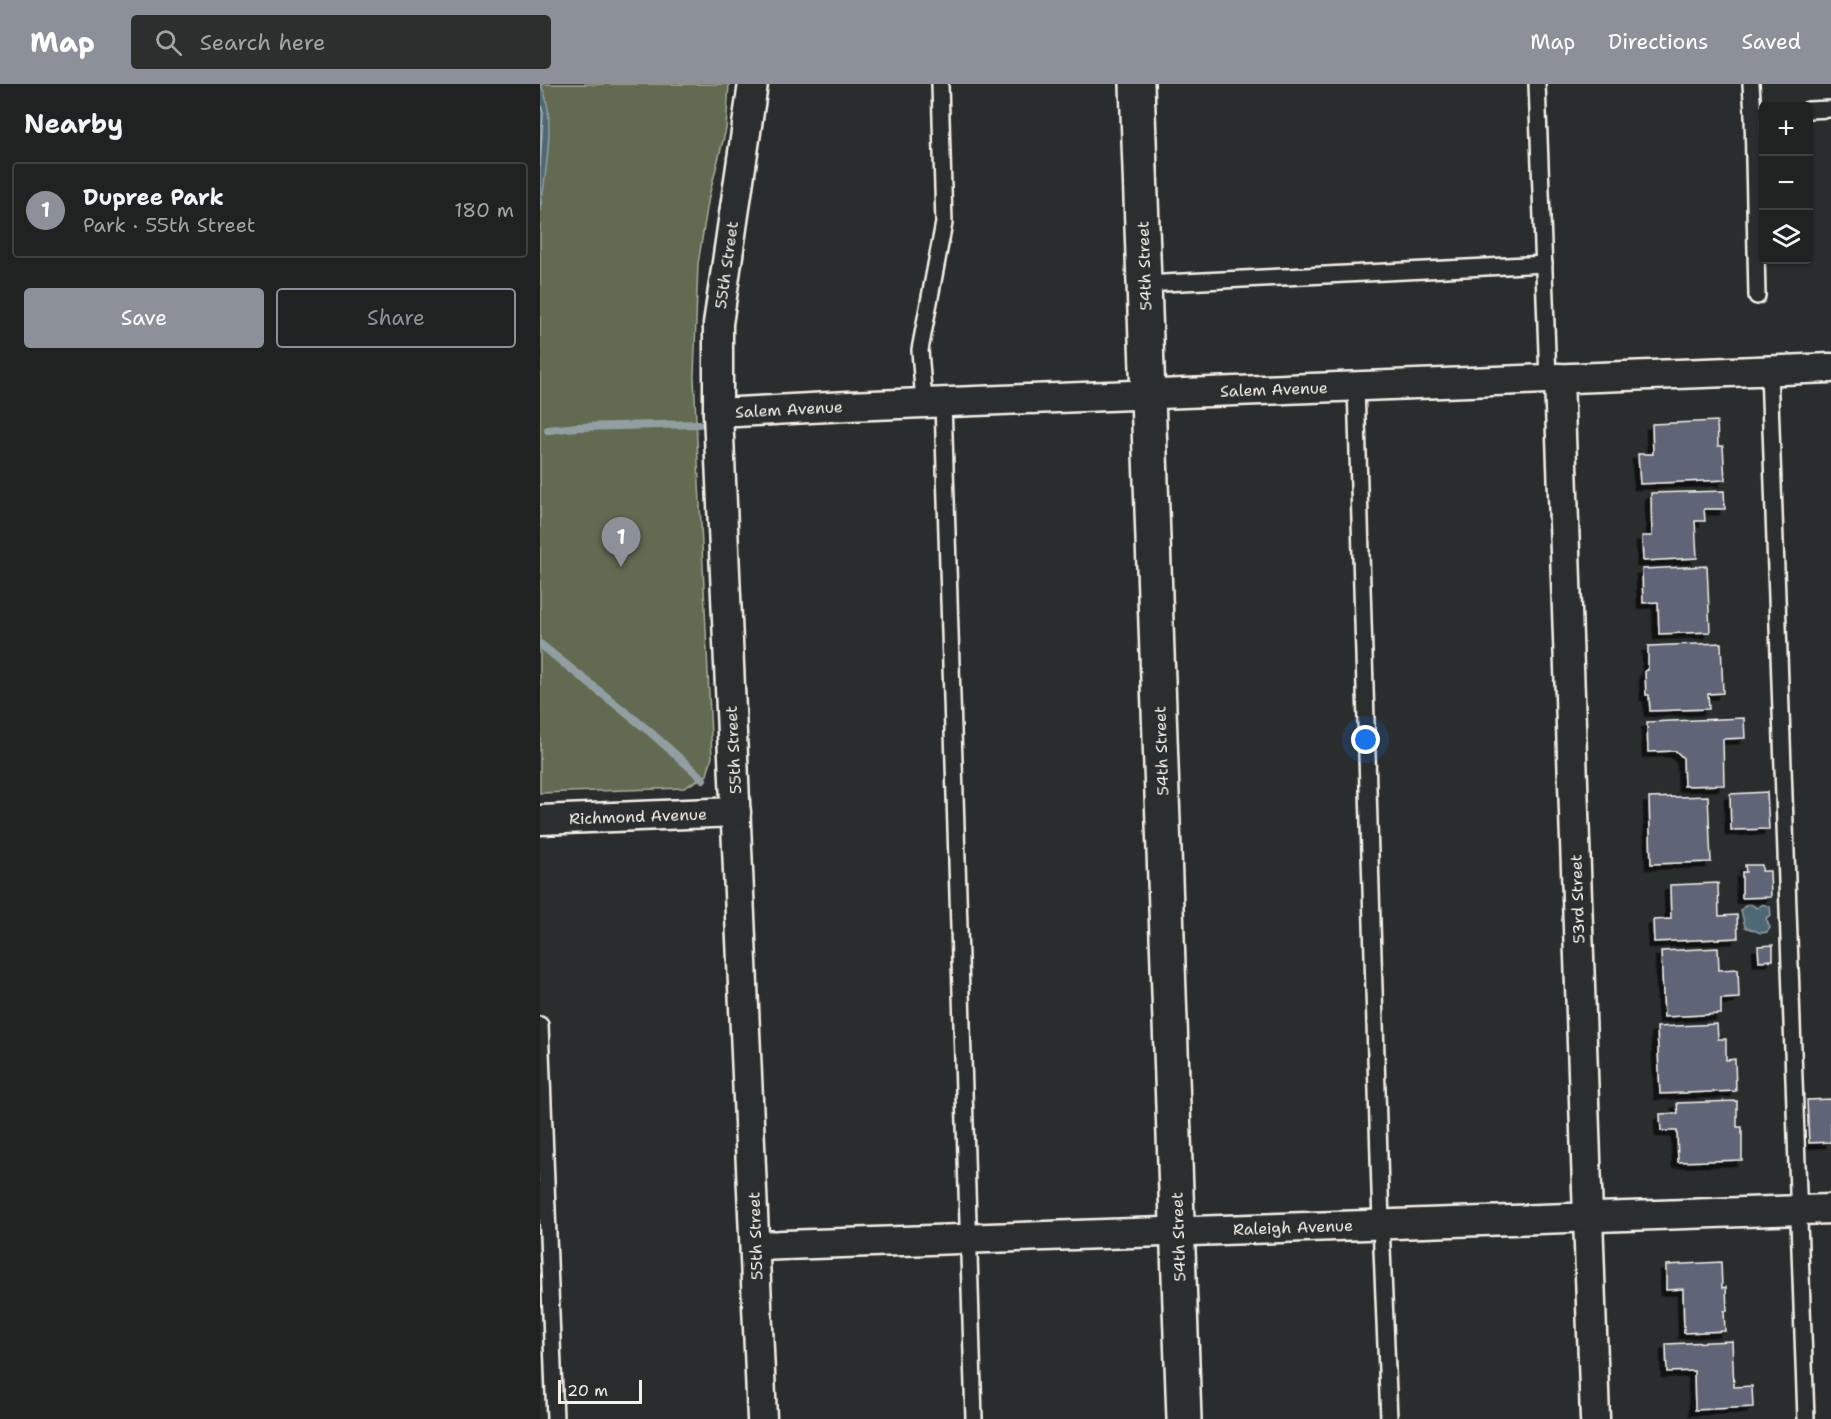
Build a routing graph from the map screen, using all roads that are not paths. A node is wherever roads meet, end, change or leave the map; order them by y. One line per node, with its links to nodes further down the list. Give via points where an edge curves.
1 (753, 84): 18 (street, 55th Street, via 718,324)
2 (940, 84): 17 (lane, via 944,223 920,350)
3 (1137, 84): 10 (street, 54th Street)
4 (1537, 84): 9 (lane)
5 (1751, 84): 8 (lane)
6 (1831, 109): 7 (lane)
7 (1813, 110)
8 (1758, 113): 11 (lane)
9 (1544, 264): 10 (lane); 14 (lane)
10 (1144, 284): 16 (street, 54th Street)
11 (1756, 296)
12 (1831, 368): 13 (street, Salem Avenue)
13 (1769, 371): 14 (street, Salem Avenue); 23 (lane)
14 (1554, 379): 15 (street, Salem Avenue); 24 (street, 53rd Street)
15 (1356, 386): 16 (street, Salem Avenue); 25 (lane)
16 (1149, 394): 17 (street, Salem Avenue); 26 (street, 54th Street)
17 (933, 402): 18 (street, Salem Avenue); 27 (lane)
18 (718, 413): 19 (street, 55th Street)
19 (736, 812): 20 (street, Richmond Avenue); 28 (street, 55th Street)
20 (540, 820)
21 (540, 1025): 29 (lane)
22 (1831, 1209): 23 (street, Raleigh Avenue)
23 (1798, 1210): 24 (street, Raleigh Avenue); 35 (lane)
24 (1588, 1217): 25 (street, Raleigh Avenue); 34 (street, 53rd Street)
25 (1381, 1224): 26 (street, Raleigh Avenue); 33 (lane)
26 (1177, 1232): 27 (street, Raleigh Avenue); 32 (street, 54th Street)
27 (968, 1239): 28 (street, Raleigh Avenue); 31 (lane)
28 (756, 1246): 30 (street, 55th Street)
29 (555, 1419)
30 (762, 1419)
31 (974, 1419)
32 (1184, 1419)
33 (1389, 1419)
34 (1595, 1419)
35 (1806, 1419)

